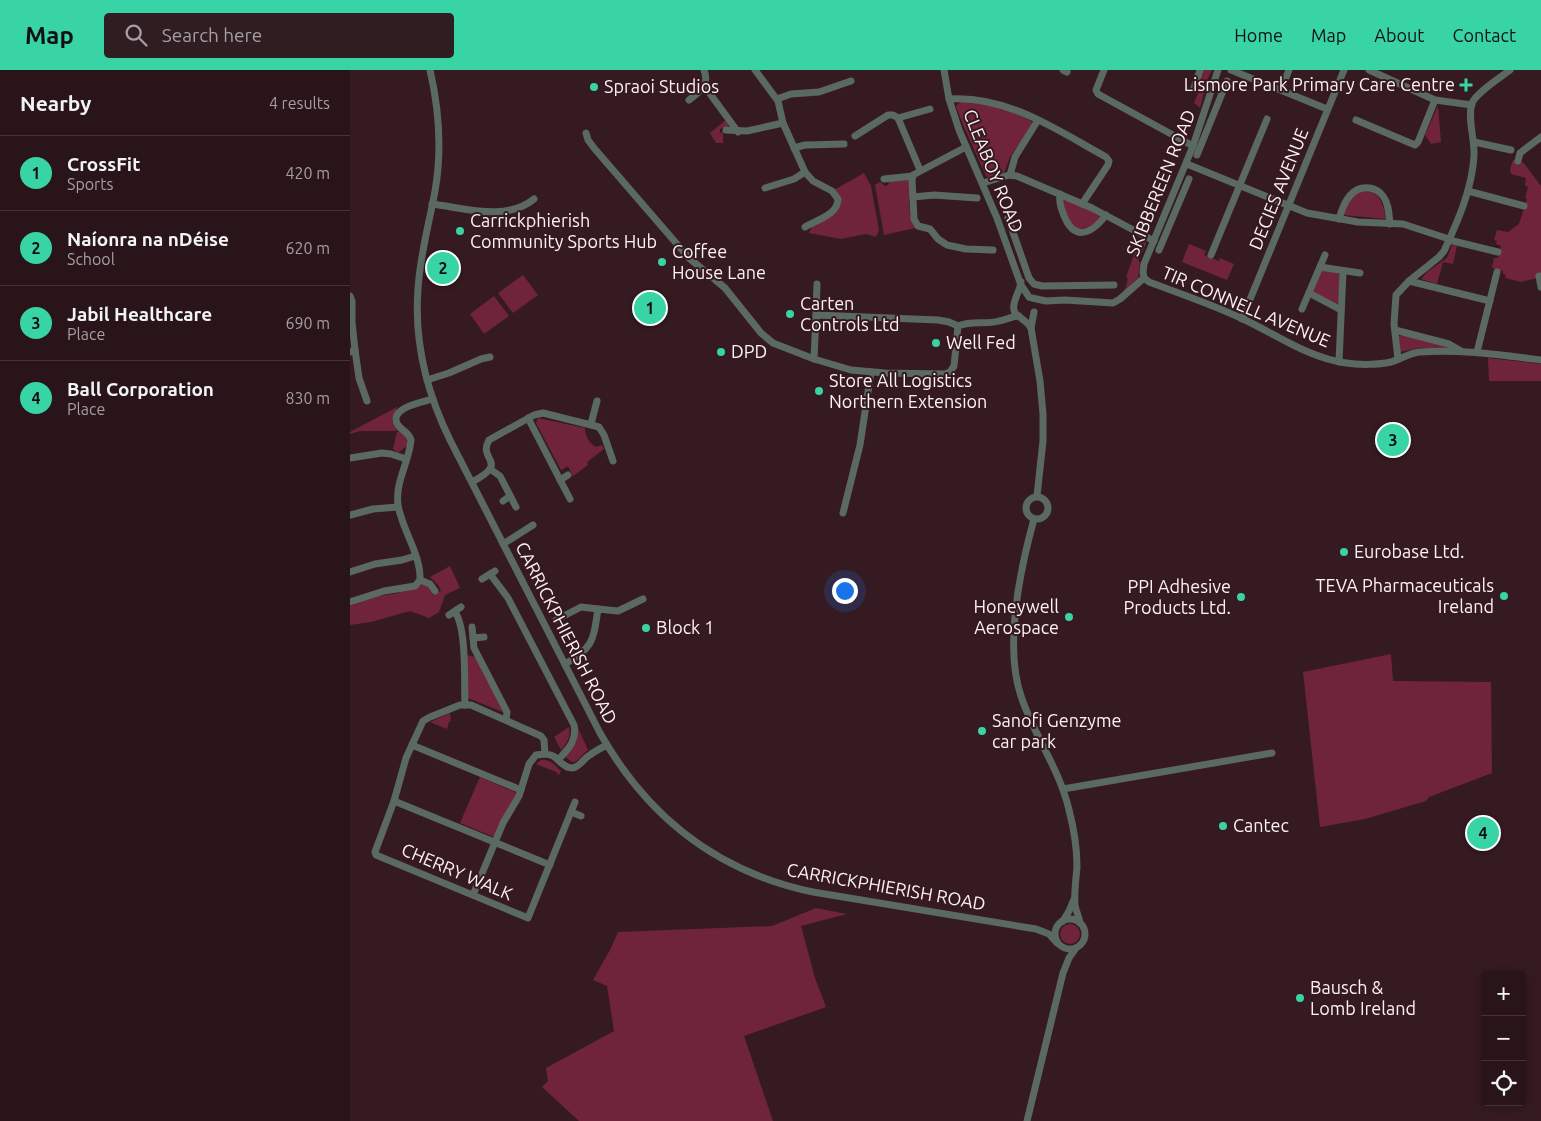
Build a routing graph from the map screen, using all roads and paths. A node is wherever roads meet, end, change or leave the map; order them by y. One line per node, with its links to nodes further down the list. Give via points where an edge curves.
1 (430, 70): 60 (street, CARRICKPHIERISH ROAD, via 439,130)
2 (704, 70): 15 (street)
3 (755, 70): 18 (street)
4 (944, 70): 19 (street, CLEABOY ROAD)
5 (1104, 70): 39 (street, via 1096,92)
6 (1200, 70): 16 (street)
7 (1218, 70): 25 (street, SKIBBEREEN ROAD)
8 (1231, 70): 17 (street)
9 (1289, 70): 17 (street)
10 (1344, 70): 24 (street, DECIES AVENUE)
11 (1370, 70): 21 (street)
12 (1510, 70): 22 (street, via 1476,97)
13 (851, 80): 18 (street, via 819,92 791,94)
14 (1227, 81): 27 (street, SKIBBEREEN ROAD)
15 (705, 87): 20 (street); 33 (street)
16 (1194, 88)
17 (1281, 90): 24 (street)
18 (777, 99): 31 (street)
19 (949, 99): 29 (street, via 995,104); 40 (street, CLEABOY ROAD)
20 (690, 100)
21 (1435, 100): 22 (street); 30 (street, via 1415,145)
22 (1472, 105): 37 (street)
23 (930, 109): 26 (street)
24 (1328, 109): 62 (street, DECIES AVENUE)
25 (1204, 116): 27 (street); 39 (street, SKIBBEREEN ROAD)
26 (898, 118): 35 (street, via 888,115); 46 (street)
27 (1212, 118): 43 (street, SKIBBEREEN ROAD)
28 (1267, 119): 53 (street)
29 (1038, 120): 48 (street, via 1015,157); 61 (street, via 1108,160 1108,166)
30 (1356, 120)
31 (783, 123): 33 (street); 41 (street)
32 (726, 130): 33 (street)
33 (738, 132)
34 (586, 133): 110 (street, via 594,148 682,251 725,288 765,337 777,346)
35 (855, 136)
36 (1541, 137): 44 (street, via 1520,153)
37 (1474, 142): 42 (street); 55 (street)
38 (844, 144): 41 (street)
39 (1194, 146): 45 (street, SKIBBEREEN ROAD)
40 (966, 147): 46 (street); 52 (street, CLEABOY ROAD)
41 (794, 148): 47 (street)
42 (1511, 150)
43 (1197, 155)
44 (1518, 161)
45 (1186, 164): 53 (street); 64 (street, SKIBBEREEN ROAD)
46 (920, 170): 49 (street)
47 (804, 172): 54 (street, via 794,179); 69 (street, via 837,197 837,206 828,215)
48 (1010, 175): 52 (street); 56 (street, via 1020,176)
49 (912, 176): 51 (street); 57 (street)
50 (1189, 178): 64 (street, SKIBBEREEN ROAD)
51 (884, 179)
52 (983, 183): 71 (street, CLEABOY ROAD)
53 (1240, 186): 62 (street); 77 (street)
54 (765, 188)
55 (1468, 192): 63 (street); 72 (street)
56 (1060, 194): 61 (street); 65 (street, via 1060,206 1073,230 1092,230)
57 (913, 197): 58 (street); 74 (street, via 915,222 930,229 941,242 966,249)
58 (977, 198)
59 (534, 199): 60 (street, via 520,208 504,212)
60 (432, 204): 115 (street, CARRICKPHIERISH ROAD, via 421,260 417,305)
61 (1082, 204): 65 (street)
62 (1288, 206): 67 (street); 102 (street, DECIES AVENUE)
63 (1524, 206)
64 (1171, 210): 73 (street, SKIBBEREEN ROAD); 75 (street, SKIBBEREEN ROAD)
65 (1106, 215): 73 (street)
66 (1008, 218): 70 (street)
67 (1339, 219): 68 (street); 68 (street, via 1351,194 1369,188 1385,198)
68 (1390, 224): 72 (street, via 1406,225)
69 (805, 227)
70 (1013, 232): 71 (street); 88 (street, via 1028,275 1036,285)
71 (1004, 236): 86 (street, CLEABOY ROAD)
72 (1449, 239): 76 (street); 85 (street, via 1441,256)
73 (1154, 241): 84 (street, SKIBBEREEN ROAD, via 1143,267)
74 (993, 250)
75 (1159, 250)
76 (1498, 252)
77 (1211, 255)
78 (1325, 255): 79 (street)
79 (1320, 267): 80 (street); 90 (street)
80 (1343, 271): 82 (street); 97 (street)
81 (1497, 272): 93 (street)
82 (1360, 273)
83 (1539, 276): 89 (street)
84 (1144, 278): 95 (street, via 1113,303); 102 (street, TIR CONNELL AVENUE)
85 (1409, 281): 93 (street); 105 (street, via 1396,298)
86 (1020, 282): 92 (street, CLEABOY ROAD); 94 (street)
87 (817, 284): 99 (street)
88 (1114, 285)
89 (1541, 287)
90 (1309, 293): 96 (street); 97 (street)
91 (350, 296): 106 (street)
92 (1030, 298): 94 (street, via 1023,296); 95 (street); 98 (street, via 1035,304)
93 (1490, 301): 108 (street)
94 (1015, 302): 100 (street, via 1015,312); 101 (street)
95 (1046, 302): 98 (street)
96 (1302, 309)
97 (1341, 310): 113 (street)
98 (1034, 311): 100 (street, via 1028,316); 104 (street)
99 (816, 315): 103 (street, via 942,320); 110 (street)
100 (1020, 316): 101 (street); 104 (street)
101 (1004, 319): 103 (street)
102 (1242, 319): 113 (street, TIR CONNELL AVENUE, via 1308,352)
103 (958, 326): 114 (street, via 955,363 950,372)
104 (1031, 328): 129 (street, via 1043,414)
105 (1395, 330): 107 (street, via 1452,345); 111 (street)
106 (353, 351): 118 (street)
107 (1461, 352): 108 (street, TIR CONNELL AVENUE); 111 (street, TIR CONNELL AVENUE, via 1415,352)
108 (1478, 352): 112 (street, TIR CONNELL AVENUE)
109 (490, 357): 115 (street)
110 (814, 359): 114 (street, via 846,369)
111 (1398, 359): 113 (street, TIR CONNELL AVENUE, via 1383,363)
112 (1541, 360)
113 (1339, 362)
114 (871, 372): 134 (street, via 862,432)
115 (427, 380): 116 (street, CARRICKPHIERISH ROAD)
116 (433, 399): 122 (street, via 398,413 398,424 411,438); 127 (street, CARRICKPHIERISH ROAD)
117 (597, 399): 120 (street)
118 (367, 401)
119 (528, 418): 120 (street, via 543,413); 124 (street, via 489,440 486,448); 126 (street)
120 (591, 424): 123 (street, via 602,431)
121 (350, 458): 122 (street, via 382,453)
122 (406, 459): 132 (street, via 398,485)
123 (613, 461)
124 (490, 469): 127 (street); 128 (street, via 500,476)
125 (568, 475): 126 (street)
126 (560, 480): 130 (street)
127 (472, 482): 138 (street, CARRICKPHIERISH ROAD)
128 (510, 496): 131 (street); 133 (street)
129 (1037, 496): 136 (street, via 1026,506 1027,513); 136 (street, via 1044,499 1048,509 1042,518)
130 (570, 499)
131 (503, 501)
132 (398, 507): 135 (street); 139 (street)
133 (516, 507)
134 (843, 513)
135 (350, 515)
136 (1034, 519): 160 (street, via 1017,605 1016,678 1025,707)
137 (533, 525): 138 (street)
138 (503, 544): 152 (street, CARRICKPHIERISH ROAD)
139 (415, 556): 140 (street); 142 (street)
140 (350, 572)
141 (482, 579): 159 (street, via 492,572 574,725 572,745)
142 (420, 580): 143 (street, via 430,584); 145 (street, via 415,586 377,592)
143 (434, 591)
144 (643, 599): 146 (street, via 621,610)
145 (350, 602)
146 (598, 609): 148 (street, via 581,607); 152 (street, via 595,636 577,657)
147 (455, 612): 153 (street, via 462,635)
148 (556, 620)
149 (472, 627): 151 (street)
150 (484, 637): 151 (street)
151 (473, 638): 154 (street, via 474,648 507,712)
152 (565, 664): 156 (street, CARRICKPHIERISH ROAD)
153 (465, 705): 154 (street); 155 (street, via 426,718)
154 (506, 720): 158 (street, via 542,736)
155 (412, 745): 161 (street); 162 (street)
156 (607, 745): 159 (street, via 576,767 568,767); 172 (street, CARRICKPHIERISH ROAD, via 634,785 664,818 700,846 756,876 813,892)
157 (1272, 752): 160 (street)
158 (545, 754): 159 (street); 161 (street, via 531,759)
159 (559, 759)
160 (1063, 789): 168 (street, via 1075,839)
161 (521, 790): 166 (street)
162 (394, 800): 166 (street); 169 (street, CHERRY WALK, via 376,855)
163 (575, 802): 164 (street)
164 (571, 812): 165 (street); 167 (street)
165 (581, 816)
166 (496, 843): 167 (street); 169 (street)
167 (550, 864): 169 (street, CHERRY WALK, via 528,918)
168 (1075, 890): 170 (street, via 1071,906); 171 (street)
169 (473, 895)
170 (1060, 923): 171 (street, via 1070,919); 172 (street, CARRICKPHIERISH ROAD, via 1048,928); 173 (street, via 1055,932)
171 (1080, 923): 174 (street, via 1085,937)
172 (1033, 928): 173 (street, CARRICKPHIERISH ROAD, via 1049,934)
173 (1058, 944): 174 (street, via 1067,950); 175 (street, via 1063,954)
174 (1076, 948): 175 (street)
175 (1063, 973): 176 (street)
176 (1027, 1121)

